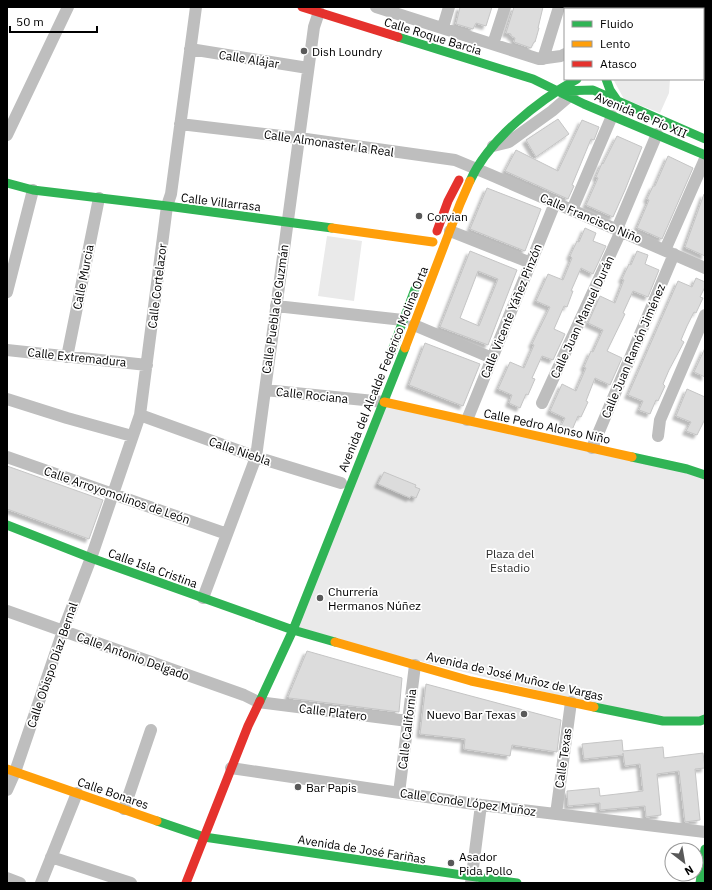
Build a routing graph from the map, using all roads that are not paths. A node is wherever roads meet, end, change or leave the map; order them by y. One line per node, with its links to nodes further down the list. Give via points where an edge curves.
1 (68, 7): 27 (street)
2 (196, 7): 12 (street, Calle Cortelazor)
3 (302, 7): 9 (street, Calle Roque Barcia)
4 (376, 7): 8 (street)
5 (449, 7): 10 (street)
6 (505, 7): 11 (street)
7 (559, 7): 14 (street)
8 (390, 9): 10 (street)
9 (319, 12): 15 (street, Calle Puebla de Guzmán, via 314,27); 19 (street, Calle Roque Barcia, via 533,80)
10 (442, 27): 11 (street)
11 (493, 44): 14 (street)
12 (190, 49): 15 (street, Calle Alájar); 25 (street, Calle Cortelazor)
13 (564, 54): 14 (street)
14 (543, 59)
15 (308, 68): 29 (street, Calle Puebla de Guzmán)
16 (559, 78): 19 (street)
17 (584, 80): 20 (street)
18 (606, 80): 23 (street)
19 (544, 88): 21 (street, Calle Roque Barcia)
20 (573, 89): 21 (street, Calle Roque Barcia); 21 (street, Avenida del Alcalde Federico Molina Orta); 23 (street, Avenida de Pío XII, via 592,90); 24 (street, Avenida de Pío XII); 30 (street, via 536,123 509,142)
21 (556, 91): 30 (street, Avenida del Alcalde Federico Molina Orta, via 510,128)
22 (530, 99): 32 (street, Avenida del Alcalde Federico Molina Orta, via 485,142)
23 (619, 103): 28 (street, Avenida de Pío XII)
24 (612, 116): 26 (street, Avenida de Pío XII); 38 (street)
25 (180, 124): 29 (street, Calle Almonaster la Real); 37 (street, Calle Cortelazor, via 171,194)
26 (656, 134): 31 (street, Avenida de Pío XII); 40 (street, Calle Juan Manuel Durán)
27 (7, 135)
28 (704, 136): 31 (street, Calle Juan Ramón Jiménez)
29 (299, 138): 32 (street, Calle Almonaster la Real, via 455,160); 39 (street, Calle Puebla de Guzmán)
30 (494, 146): 32 (street, Avenida del Alcalde Federico Molina Orta)
31 (702, 155): 43 (street, Calle Juan Ramón Jiménez)
32 (472, 167): 36 (street, Calle Francisco Niño); 41 (street, Avenida del Alcalde Federico Molina Orta); 42 (street, Avenida del Alcalde Federico Molina Orta, via 448,201)
33 (7, 183): 34 (street, Calle Villarrasa)
34 (33, 190): 35 (street, Calle Villarrasa); 47 (street)
35 (99, 198): 37 (street, Calle Villarrasa); 52 (street, Calle Murcia)
36 (555, 203): 38 (street, Calle Francisco Niño); 44 (street, Calle Vicente Yáñez Pinzón)
37 (167, 206): 39 (street, Calle Villarrasa); 55 (street, Calle Cortelazor)
38 (572, 210): 40 (street, Calle Francisco Niño)
39 (287, 222): 42 (street, Calle Villarrasa); 48 (street, Calle Puebla de Guzmán)
40 (619, 230): 43 (street, Calle Francisco Niño); 59 (street, Calle Juan Manuel Durán)
41 (450, 231): 44 (street); 50 (street, Avenida del Alcalde Federico Molina Orta)
42 (432, 245)
43 (669, 252): 45 (street, Calle Francisco Niño); 64 (street, Calle Juan Ramón Jiménez)
44 (531, 263): 53 (street, Calle Vicente Yáñez Pinzón)
45 (705, 268)
46 (418, 282): 50 (street, Avenida del Alcalde Federico Molina Orta)
47 (7, 292)
48 (276, 306): 50 (street); 56 (street, Calle Puebla de Guzmán)
49 (705, 315): 63 (street, via 660,420)
50 (408, 322): 53 (street); 54 (street, Avenida del Alcalde Federico Molina Orta); 58 (street, Avenida del Alcalde Federico Molina Orta)
51 (7, 350): 52 (street, Calle Extremadura)
52 (67, 357): 55 (street, Calle Extremadura)
53 (492, 358): 61 (street, Calle Vicente Yáñez Pinzón)
54 (388, 361)
55 (147, 365): 60 (street, Calle Cortelazor)
56 (265, 390): 58 (street, Calle Rociana); 65 (street, Calle Puebla de Guzmán)
57 (7, 399): 62 (street)
58 (376, 401): 61 (street, Calle Pedro Alonso Niño); 75 (street, Avenida del Alcalde Federico Molina Orta)
59 (542, 403)
60 (140, 415): 62 (street, Calle Cortelazor); 65 (street, Calle Niebla)
61 (467, 420): 64 (street, Calle Pedro Alonso Niño)
62 (132, 436): 69 (street, Calle Cortelazor)
63 (658, 436)
64 (592, 448): 67 (street, Calle Pedro Alonso Niño)
65 (256, 456): 68 (street, Calle Niebla); 71 (street, Calle Puebla de Guzmán)
66 (7, 457): 69 (street, Calle Arroyomolinos de León)
67 (705, 475)
68 (341, 483)
69 (113, 494): 71 (street, Calle Arroyomolinos de León); 72 (street, Calle Cortelazor)
70 (7, 525): 72 (street, Calle Isla Cristina)
71 (227, 534): 73 (street, Calle Puebla de Guzmán)
72 (91, 558): 73 (street, Calle Isla Cristina); 76 (street, Calle Obispo Díaz Bernal)
73 (202, 598): 75 (street, Calle Isla Cristina)
74 (7, 611): 76 (street, Calle Antonio Delgado)
75 (288, 626): 77 (street, Avenida de José Muñoz de Vargas); 78 (street, Avenida del Alcalde Federico Molina Orta)
76 (63, 631): 78 (street, Calle Antonio Delgado); 86 (street, Calle Obispo Díaz Bernal)
77 (414, 665): 79 (street, Avenida de José Muñoz de Vargas, via 471,681); 81 (street, Calle California)
78 (258, 702): 81 (street, Calle Platero); 85 (street, Avenida del Alcalde Federico Molina Orta)
79 (571, 702): 82 (street, Avenida de José Muñoz de Vargas); 92 (street, Calle Texas)
80 (705, 719): 82 (street, Avenida de José Muñoz de Vargas)
81 (408, 721): 88 (street, Calle California)
82 (663, 721): 83 (street, Avenida de José Muñoz de Vargas)
83 (705, 729)
84 (151, 730): 91 (street)
85 (231, 768): 88 (street, Calle Conde López Muñoz); 94 (street, Avenida del Alcalde Federico Molina Orta)
86 (11, 770): 87 (street, Calle Obispo Díaz Bernal); 89 (street, Calle Bonares)
87 (7, 790)
88 (399, 792): 90 (street, Calle Conde López Muñoz)
89 (76, 793): 91 (street, Calle Bonares); 96 (street)
90 (481, 805): 92 (street, Calle Conde López Muñoz); 98 (street)
91 (124, 809): 94 (street, Calle Bonares)
92 (556, 814): 93 (street, Calle Conde López Muñoz)
93 (705, 832)
94 (204, 837): 98 (street, Avenida de José Fariñas); 102 (street, Avenida del Alcalde Federico Molina Orta)
95 (705, 848): 104 (street)
96 (51, 857): 100 (street); 101 (street)
97 (7, 878): 99 (street)
98 (471, 880): 103 (street, Avenida de José Fariñas)
99 (20, 883)
100 (41, 883)
101 (131, 883)
102 (186, 883)
103 (517, 883)
104 (700, 883)

